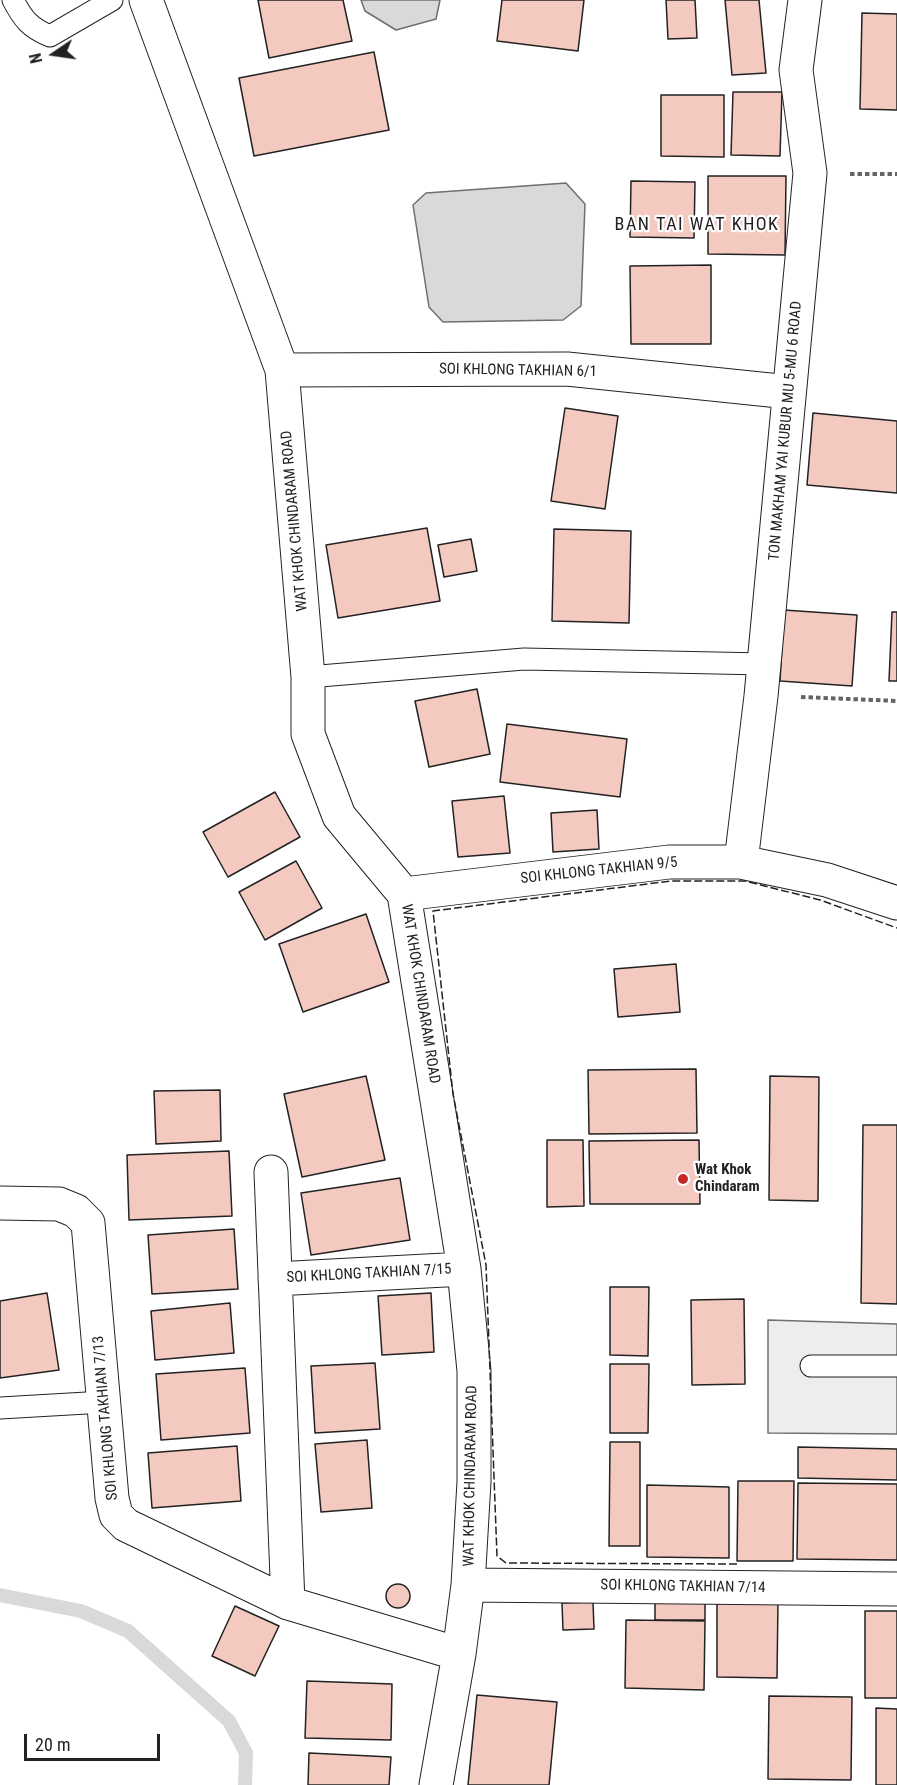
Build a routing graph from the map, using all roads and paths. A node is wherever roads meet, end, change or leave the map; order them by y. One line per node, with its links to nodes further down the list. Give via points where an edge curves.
1 (13, 0): 2 (lane, via 33,29 50,36)
2 (112, 0)
3 (146, 0): 7 (street, WAT KHOK CHINDARAM ROAD)
4 (805, 0): 5 (street, TON MAKHAM YAI KUBUR MU 5-MU 6 ROAD, via 796,70)
5 (810, 173): 6 (path); 8 (street, TON MAKHAM YAI KUBUR MU 5-MU 6 ROAD)
6 (897, 174)
7 (282, 370): 8 (street, SOI KHLONG TAKHIAN 6/1, via 567,369); 10 (street, WAT KHOK CHINDARAM ROAD)
8 (789, 392): 9 (street, TON MAKHAM YAI KUBUR MU 5-MU 6 ROAD)
9 (764, 664): 10 (lane, via 524,659); 11 (street, TON MAKHAM YAI KUBUR MU 5-MU 6 ROAD)
10 (308, 677): 14 (street, WAT KHOK CHINDARAM ROAD, via 308,734 339,816)
11 (761, 696): 12 (path); 13 (street, TON MAKHAM YAI KUBUR MU 5-MU 6 ROAD)
12 (897, 701)
13 (741, 862): 14 (street, SOI KHLONG TAKHIAN 9/5, via 669,862); 15 (street, SOI KHLONG TAKHIAN 9/5, via 827,880)
14 (404, 894): 18 (street, WAT KHOK CHINDARAM ROAD)
15 (897, 903)
16 (271, 1172): 19 (street)
17 (0, 1203): 22 (street, SOI KHLONG TAKHIAN 7/13, via 59,1204 76,1211 88,1223)
18 (464, 1269): 19 (street, SOI KHLONG TAKHIAN 7/15); 24 (street, WAT KHOK CHINDARAM ROAD, via 474,1371 474,1482)
19 (275, 1279): 26 (street)
20 (811, 1366): 21 (lane)
21 (897, 1366)
22 (104, 1402): 23 (lane); 26 (street, SOI KHLONG TAKHIAN 7/13, via 116,1515 126,1525)
23 (0, 1408)
24 (468, 1584): 25 (street, SOI KHLONG TAKHIAN 7/14); 27 (street, WAT KHOK CHINDARAM ROAD)
25 (897, 1589)
26 (288, 1603): 27 (street, SOI KHLONG TAKHIAN 7/13)
27 (459, 1654): 28 (street, WAT KHOK CHINDARAM ROAD)
28 (436, 1785)

